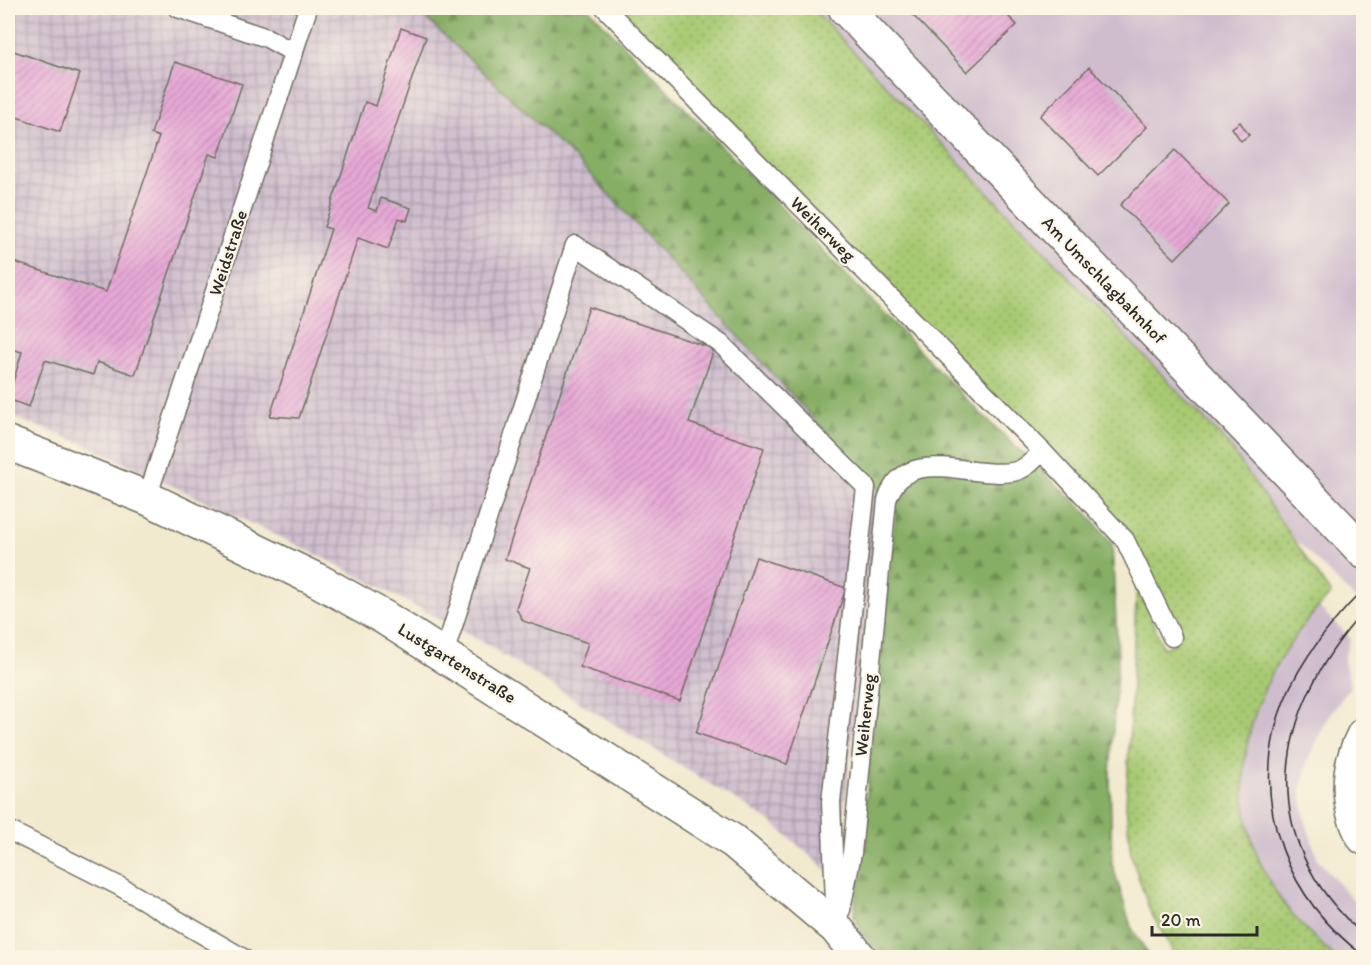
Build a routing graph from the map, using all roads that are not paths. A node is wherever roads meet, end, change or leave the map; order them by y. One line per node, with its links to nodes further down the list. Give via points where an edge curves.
1 (178, 8): 5 (lane, via 267,38)
2 (308, 8): 5 (lane, Weidstraße)
3 (604, 8): 7 (lane, Weiherweg)
4 (845, 8): 9 (street, Am Umschlagbahnhof)
5 (294, 53): 8 (lane, Weidstraße)
6 (8, 442): 8 (street, Lustgartenstraße)
7 (1042, 451): 10 (lane, Weiherweg, via 1125,540); 15 (lane, Weiherweg, via 1030,464 1012,472 923,467 899,477 891,487 852,853)
8 (147, 498): 11 (street, Lustgartenstraße, via 319,581)
9 (1364, 552)
10 (1172, 637)
11 (444, 654): 15 (street, Lustgartenstraße, via 733,841); 15 (lane, via 575,245 721,344 866,487 831,802)
12 (1364, 734): 14 (street, via 1351,769 1349,799)
13 (8, 830): 16 (lane, via 119,886)
14 (1364, 838)
15 (836, 928): 17 (street, Lustgartenstraße)
16 (243, 957)
17 (860, 957)

